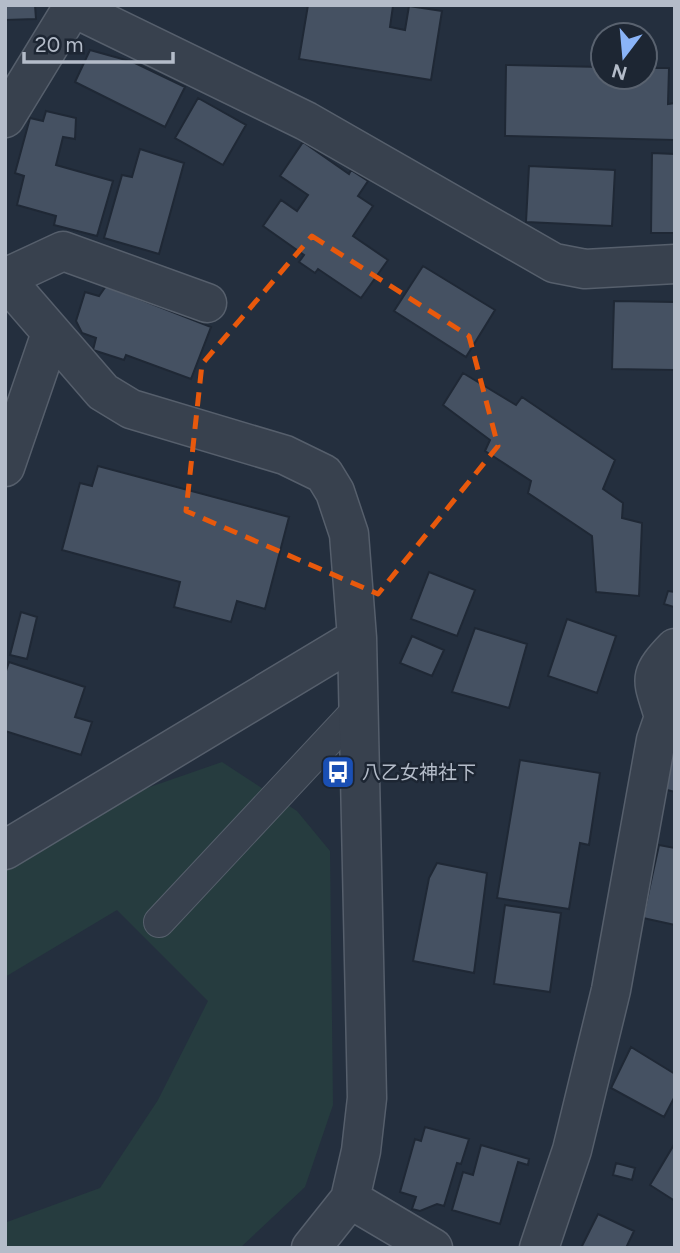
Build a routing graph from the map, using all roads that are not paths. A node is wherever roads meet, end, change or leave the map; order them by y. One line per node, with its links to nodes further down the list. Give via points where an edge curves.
1 (74, 7): 2 (street); 3 (street, via 306,121 554,263 585,269)
2 (5, 118)
3 (675, 264)
4 (5, 278): 5 (street, via 63,250); 6 (street)
5 (207, 303)
6 (51, 332): 7 (street); 8 (street, via 103,392 131,409 285,455 324,474 349,534)
7 (5, 467)
8 (357, 638): 10 (street); 13 (street)
9 (675, 648): 11 (street, via 655,668 653,680)
10 (358, 709): 14 (lane); 15 (street, via 367,1098)
11 (670, 712): 12 (street, via 656,740)
12 (659, 818): 18 (street, via 572,1150)
13 (5, 850)
14 (159, 922)
15 (350, 1199): 16 (street); 17 (street)
16 (311, 1248)
17 (433, 1248)
18 (539, 1248)

